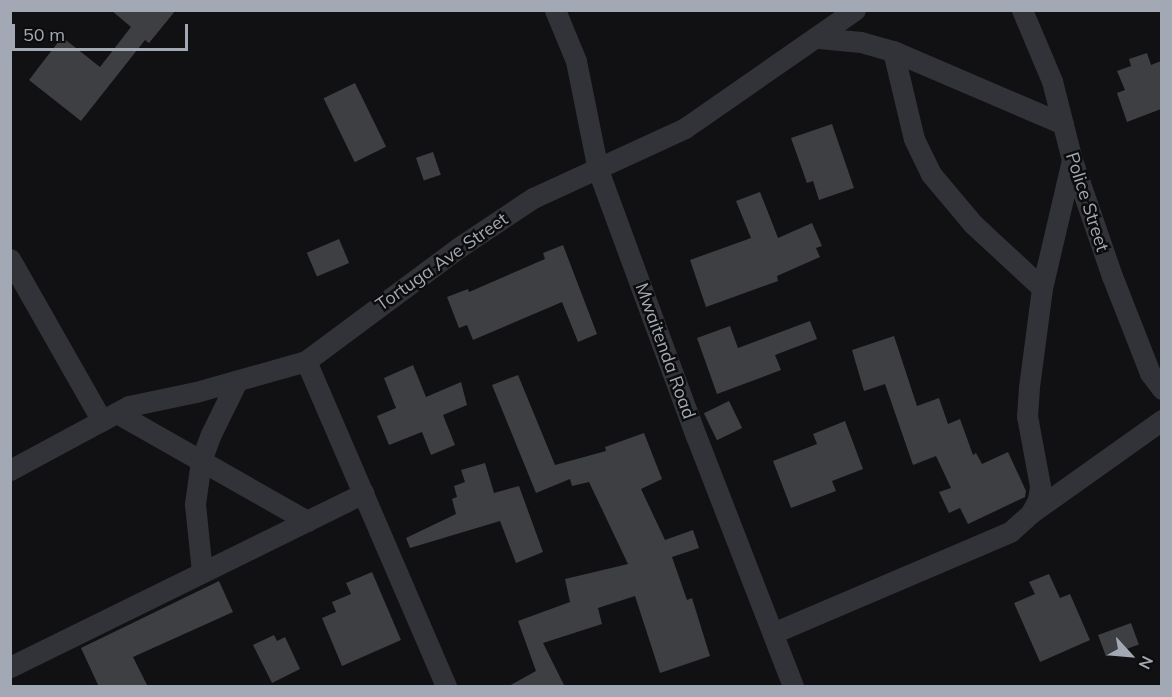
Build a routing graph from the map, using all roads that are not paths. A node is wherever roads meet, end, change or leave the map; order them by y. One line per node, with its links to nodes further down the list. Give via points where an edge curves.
1 (555, 10): 8 (street, Mwaitenda Road, via 576,61)
2 (855, 10): 4 (street, Tortuga Ave Street)
3 (1022, 10): 6 (street, Police Street, via 1052,81)
4 (819, 38): 5 (street, via 861,42); 8 (street, Tortuga Ave Street, via 685,128)
5 (893, 51): 6 (street); 10 (street, via 914,139 931,174 973,224)
6 (1063, 124): 7 (street, Police Street)
7 (1072, 160): 10 (street); 13 (street, Police Street, via 1139,347)
8 (598, 170): 11 (street, Tortuga Ave Street, via 514,210); 22 (street, Mwaitenda Road)
9 (10, 260): 14 (street)
10 (1042, 288): 19 (street, via 1027,416 1040,486)
11 (306, 362): 12 (street, Tortuga Ave Street); 18 (street)
12 (237, 381): 14 (street, Tortuga Ave Street, via 129,406); 16 (street)
13 (1161, 389)
14 (110, 417): 16 (street); 17 (street, Tortuga Ave Street)
15 (1161, 420): 19 (street)
16 (201, 461): 20 (street); 21 (street, via 195,504)
17 (10, 470)
18 (364, 493): 20 (street); 24 (street)
19 (1031, 513): 22 (street, via 1010,532)
20 (307, 521): 21 (street)
21 (202, 572): 23 (street)
22 (773, 633): 25 (street, Mwaitenda Road)
23 (10, 667)
24 (446, 687)
25 (793, 687)

